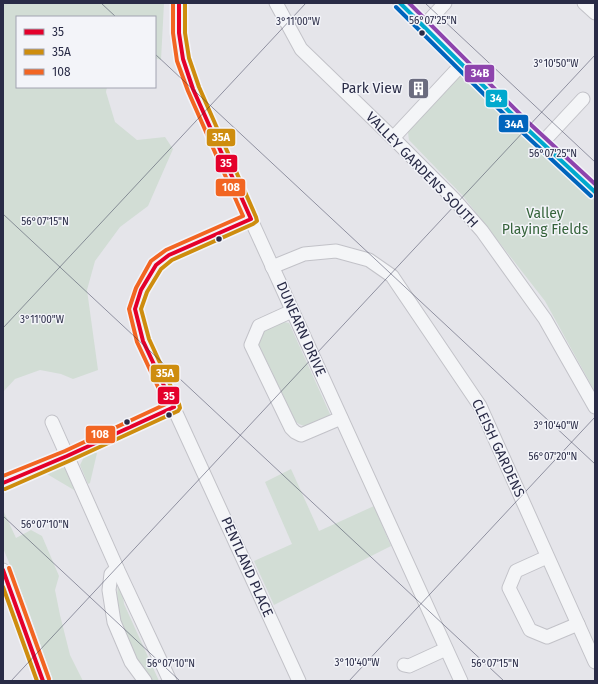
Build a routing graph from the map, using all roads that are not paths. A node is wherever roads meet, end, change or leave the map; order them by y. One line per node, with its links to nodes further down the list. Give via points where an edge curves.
1 (179, 3): 13 (street, DUNEARN DRIVE, via 179,33 183,59 193,89)
2 (276, 3): 10 (street, VALLEY GARDENS SOUTH, via 301,49)
3 (400, 3): 7 (street)
4 (445, 3): 7 (street)
5 (584, 3): 6 (street)
6 (595, 13)
7 (423, 27): 8 (street)
8 (462, 64): 10 (street); 11 (street)
9 (583, 99): 11 (street)
10 (393, 138): 17 (street, VALLEY GARDENS SOUTH, via 482,231 545,319)
11 (542, 143): 12 (street)
12 (595, 192)
13 (251, 219): 14 (street, DUNEARN DRIVE); 16 (street, PENTLAND PLACE, via 169,255 156,265 141,290 135,309 143,341)
14 (272, 267): 15 (street, DUNEARN DRIVE); 22 (street, CLEISH GARDENS, via 304,254 336,251 368,260 392,276 480,406)
15 (292, 311): 18 (street, DUNEARN DRIVE); 18 (street, via 259,326 251,345 295,432 301,435)
16 (174, 407): 20 (street); 32 (street, PENTLAND PLACE)
17 (595, 408)
18 (341, 418): 26 (street, DUNEARN DRIVE)
19 (52, 422): 20 (street)
20 (67, 456): 21 (street); 23 (street)
21 (3, 483)
22 (547, 557): 25 (street, CLEISH GARDENS); 25 (street, via 516,571 509,588 530,630 547,637)
23 (117, 568): 30 (street, via 111,574 110,590 114,622 131,662); 31 (street)
24 (3, 570): 29 (street)
25 (578, 624): 27 (street, CLEISH GARDENS)
26 (446, 649): 28 (street, via 409,666); 33 (street, DUNEARN DRIVE)
27 (595, 662)
28 (404, 665)
29 (43, 681)
30 (144, 681)
31 (170, 681)
32 (299, 681)
33 (461, 681)

